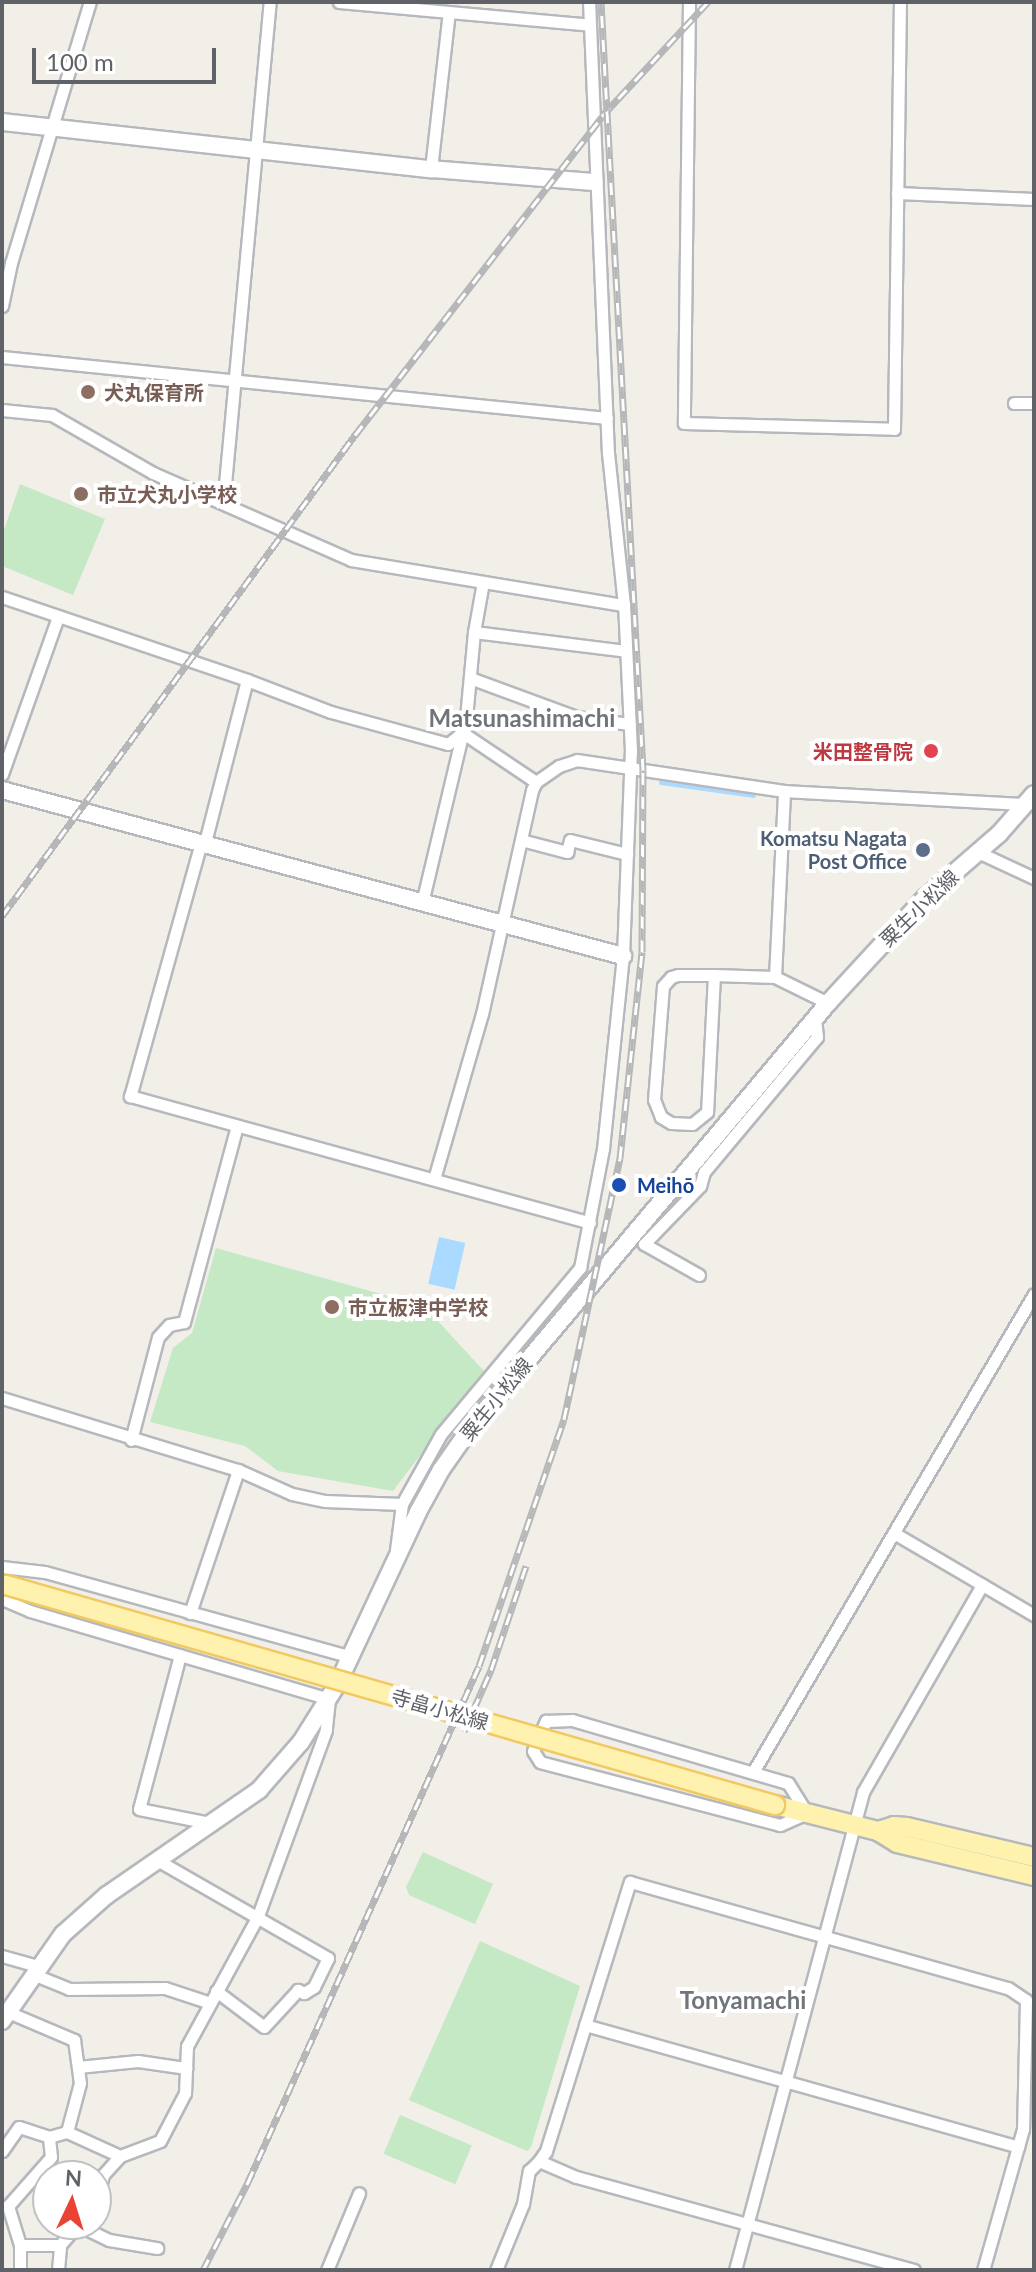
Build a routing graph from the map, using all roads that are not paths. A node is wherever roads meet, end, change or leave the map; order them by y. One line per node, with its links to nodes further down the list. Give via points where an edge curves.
1 (90, 2): 10 (street)
2 (270, 2): 11 (street)
3 (339, 2): 7 (street)
4 (589, 2): 8 (street)
5 (689, 2): 14 (street, via 684,423 894,429)
6 (900, 2): 14 (street)
7 (449, 12): 8 (street); 12 (street)
8 (590, 25): 13 (street)
9 (2, 122): 10 (main road)
10 (53, 128): 11 (main road); 16 (street)
11 (256, 147): 12 (main road); 18 (street)
12 (431, 169): 13 (main road)
13 (594, 182): 22 (street)
14 (897, 193): 15 (street)
15 (1034, 199)
16 (2, 306)
17 (2, 357): 18 (street)
18 (237, 381): 22 (street); 23 (street)
19 (1014, 403): 20 (street)
20 (1034, 403)
21 (2, 410): 24 (street, via 52,415 153,473 351,560)
22 (607, 418): 26 (street)
23 (224, 495)
24 (483, 582): 26 (street); 28 (street)
25 (2, 597): 27 (street)
26 (624, 605): 29 (street)
27 (58, 617): 31 (street); 35 (street)
28 (474, 632): 29 (street); 30 (street)
29 (626, 651): 32 (street)
30 (470, 678): 32 (street, via 576,717); 33 (street)
31 (247, 680): 33 (street, via 331,712 448,744); 41 (street)
32 (630, 724): 34 (street)
33 (459, 735): 36 (street); 45 (street)
34 (629, 768): 36 (street, via 577,760); 38 (street); 43 (street)
35 (2, 774)
36 (536, 782): 40 (street)
37 (2, 790): 41 (main road)
38 (784, 791): 39 (street); 49 (street)
39 (1031, 799): 42 (main road, 粟生小松線)
40 (521, 840): 43 (street, via 567,852 570,840); 46 (street)
41 (202, 846): 45 (main road); 52 (street, via 130,1096)
42 (978, 852): 44 (street); 50 (main road, 粟生小松線, via 925,898)
43 (627, 854): 47 (street)
44 (1034, 878)
45 (422, 903): 46 (main road)
46 (502, 925): 47 (main road); 53 (street)
47 (623, 956): 54 (street)
48 (714, 975): 48 (street, via 707,1112 692,1124 671,1123 661,1117 654,1100 663,986 678,975); 49 (street)
49 (775, 977): 50 (street)
50 (828, 1003): 51 (main road, 粟生小松線)
51 (815, 1019): 55 (street, via 817,1037 704,1172 700,1186 644,1244); 62 (main road, 粟生小松線, via 469,1430 441,1470)
52 (237, 1126): 53 (street); 58 (street, via 184,1322 169,1325 158,1337)
53 (434, 1179): 54 (street)
54 (590, 1223): 60 (street, via 580,1268 441,1434)
55 (699, 1275)
56 (1034, 1294): 61 (street)
57 (2, 1398): 58 (street)
58 (131, 1440): 59 (street)
59 (238, 1470): 60 (street, via 303,1497); 65 (street)
60 (402, 1504): 62 (street)
61 (894, 1533): 64 (street); 70 (street)
62 (396, 1555): 68 (main road, 粟生小松線)
63 (3, 1584): 65 (street, via 45,1572); 67 (street, via 30,1611); 71 (main road, 寺畠小松線, bridge)
64 (982, 1585): 66 (street); 73 (street, via 863,1792)
65 (190, 1613): 68 (street)
66 (1034, 1615)
67 (180, 1655): 69 (street); 72 (street, via 139,1809)
68 (348, 1656): 69 (main road, 粟生小松線)
69 (329, 1699): 72 (main road, 粟生小松線, via 301,1742 259,1790); 78 (street, via 326,1730)
70 (753, 1772): 71 (street, via 788,1783); 71 (street, via 572,1720 546,1721 533,1751 540,1762 780,1825)
71 (807, 1813): 73 (main road, 寺畠小松線)
72 (210, 1823): 76 (main road, 粟生小松線)
73 (855, 1826): 74 (main road, 寺畠小松線); 79 (street)
74 (878, 1831): 75 (main road, 寺畠小松線, via 907,1827); 77 (main road, 寺畠小松線, via 897,1843)
75 (1034, 1857)
76 (157, 1860): 78 (street); 81 (main road, 粟生小松線, via 63,1934)
77 (1034, 1876)
78 (258, 1916): 82 (street); 82 (street, via 328,1958 324,1971 314,1987 304,1993 298,1990 264,2027)
79 (826, 1937): 85 (street, via 630,1882); 88 (street); 91 (street, via 1008,1988 1026,2000 1023,2129)
80 (2, 1956): 81 (street)
81 (38, 1971): 83 (street, via 69,1989 165,1988); 84 (main road, 粟生小松線)
82 (216, 1991): 83 (street)
83 (210, 2003): 87 (street, via 187,2046)
84 (5, 2017): 86 (street, via 74,2040)
85 (585, 2025): 88 (street); 94 (street)
86 (78, 2067): 87 (street, via 138,2061); 89 (street, via 80,2083)
87 (186, 2068): 93 (street, via 185,2093 160,2141)
88 (787, 2083): 91 (street); 97 (street)
89 (67, 2132): 90 (street); 93 (street)
90 (49, 2137): 92 (street, via 19,2127); 100 (street, via 51,2157 8,2206)
91 (1018, 2147): 109 (street)
92 (2, 2151)
93 (120, 2156): 95 (street)
94 (539, 2161): 97 (street, via 576,2177); 106 (street, via 529,2171 523,2204)
95 (112, 2165)
96 (359, 2193): 105 (street)
97 (746, 2226): 107 (street); 108 (street)
98 (64, 2240): 101 (street)
99 (109, 2240): 102 (street)
100 (20, 2245): 101 (street); 103 (street)
101 (60, 2245): 104 (street)
102 (157, 2248)
103 (20, 2270)
104 (58, 2270)
105 (327, 2270)
106 (496, 2270)
107 (735, 2270)
108 (914, 2270)
109 (983, 2270)

